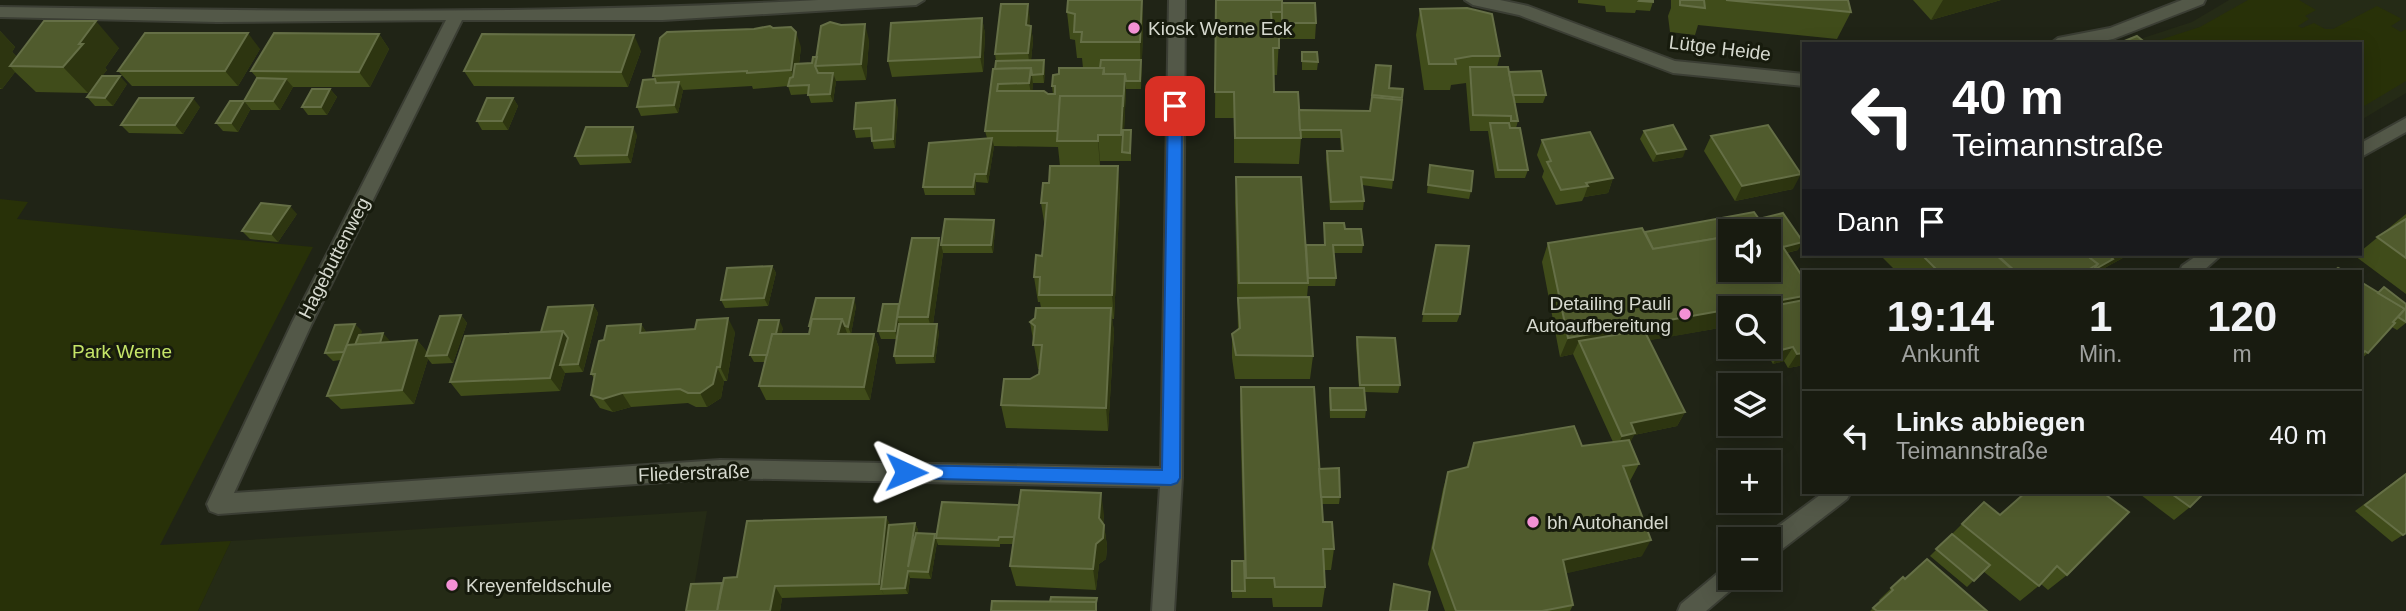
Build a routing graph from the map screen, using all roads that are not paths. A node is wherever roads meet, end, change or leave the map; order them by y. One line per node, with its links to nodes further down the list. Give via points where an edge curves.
1 (916, 0): 6 (street, via 663,14)
2 (1177, 0): 15 (street)
3 (1473, 0): 10 (street, Lütge Heide, via 1522,10 1673,67)
4 (2197, 0): 7 (street)
5 (0, 12): 6 (street)
6 (456, 16): 17 (street, Hagebuttenweg, via 302,323)
7 (2113, 33): 8 (street); 9 (street)
8 (2068, 42)
9 (2124, 42)
10 (1802, 79)
11 (2406, 124): 12 (street)
12 (2362, 150)
13 (2210, 256): 14 (street)
14 (2190, 270)
15 (1171, 478): 17 (street, Fliederstraße, via 720,469); 20 (street)
16 (1837, 494): 18 (street)
17 (218, 504)
18 (1781, 537)
19 (1718, 587): 21 (street)
20 (1163, 611)
21 (1689, 611)

